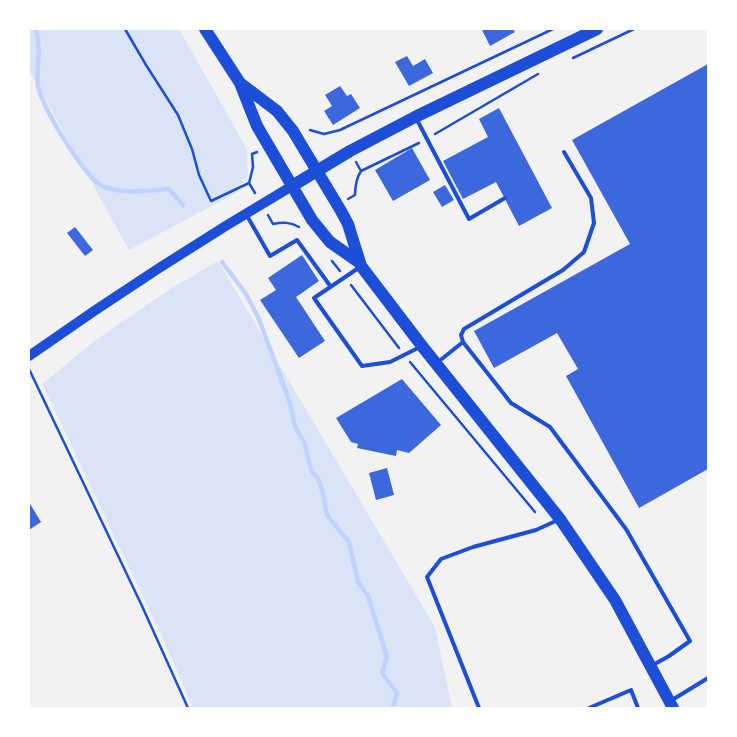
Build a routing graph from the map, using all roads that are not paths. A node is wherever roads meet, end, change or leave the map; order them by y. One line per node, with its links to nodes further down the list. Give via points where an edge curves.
1 (205, 29): 3 (main road)
2 (597, 29): 4 (main road)
3 (240, 83): 6 (main road, via 277,111); 7 (main road, via 257,126)
4 (415, 117): 6 (main road); 8 (lane, via 469,219)
5 (564, 152): 12 (lane, via 591,198 594,224 584,252 563,270 464,329 461,335)
6 (317, 171): 7 (main road); 10 (main road, via 348,224)
7 (292, 186): 9 (main road); 10 (main road, via 312,220 330,242)
8 (504, 198)
9 (245, 213): 11 (lane, via 270,256 297,240); 14 (main road, via 96,308)
10 (360, 264): 11 (lane); 13 (main road)
11 (331, 287): 13 (lane, via 314,298 362,366 390,362)
12 (463, 342): 15 (lane); 17 (lane, via 512,403 550,427 626,530 690,641)
13 (422, 346): 15 (main road)
14 (29, 356)
15 (436, 363): 16 (main road)
16 (560, 519): 17 (main road, via 615,600); 20 (lane, via 536,530 441,559 427,577)
17 (652, 666): 19 (main road)
18 (708, 678): 19 (lane)
19 (671, 705)
20 (479, 708)
21 (589, 708): 22 (lane, via 631,690)
22 (638, 708)

